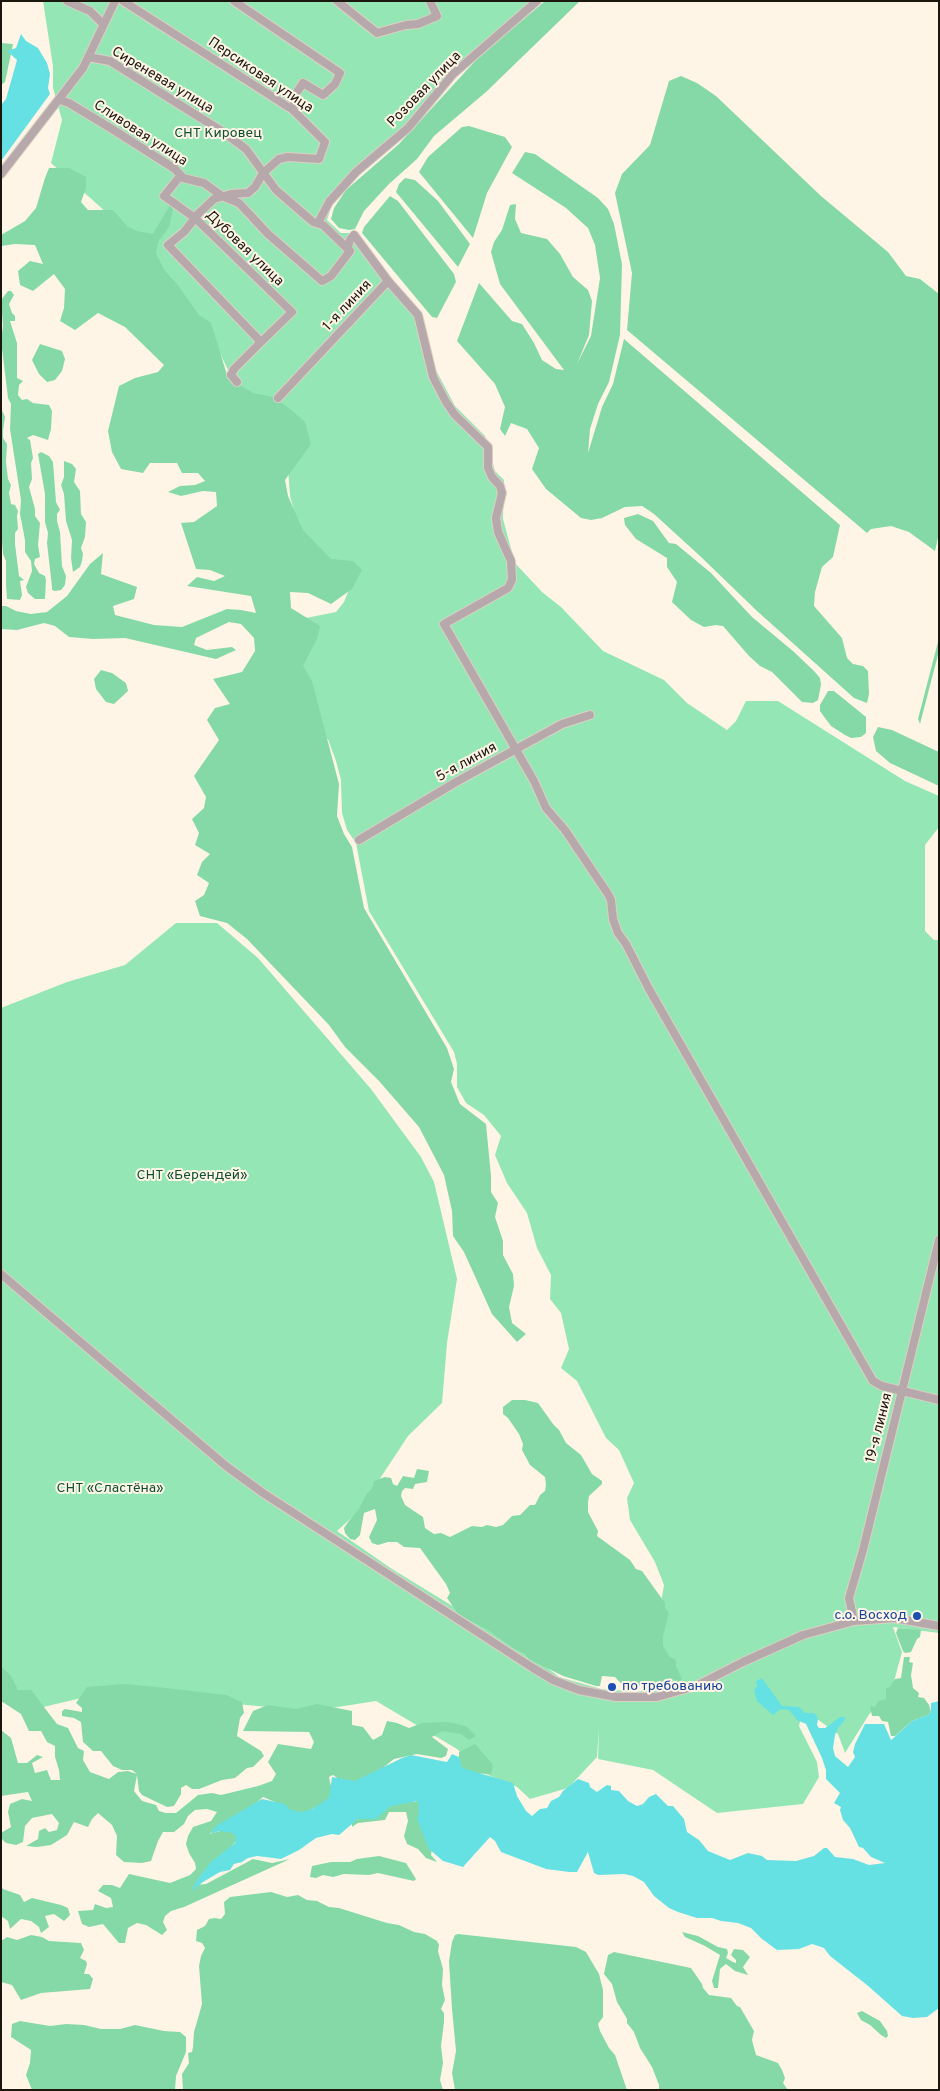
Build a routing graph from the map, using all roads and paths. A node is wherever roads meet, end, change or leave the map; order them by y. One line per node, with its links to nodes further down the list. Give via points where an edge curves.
1 (67, 1): 8 (street, via 90,11)
2 (114, 1): 8 (street)
3 (123, 1): 11 (street, Персиковая улица)
4 (234, 1): 11 (street, via 340,73 336,84 323,95 304,83 295,95)
5 (337, 1): 6 (street, via 377,33 418,24 437,16)
6 (430, 1)
7 (537, 1): 17 (street, Розовая улица, via 454,74 408,128 356,172 329,202)
8 (103, 24): 9 (street)
9 (88, 57): 10 (street); 12 (street, Сиреневая улица, via 110,61 220,130 246,149)
10 (60, 100): 13 (street); 14 (street, Сливовая улица, via 112,129)
11 (292, 110): 12 (street, Персиковая улица, via 325,142 319,159 288,156 279,159)
12 (263, 173): 15 (street, Персиковая улица, via 248,193); 17 (street, Сиреневая улица, via 276,190)
13 (1, 174)
14 (181, 175): 15 (street, Сливовая улица, via 204,183); 16 (street, Дубовая улица, via 164,196)
15 (222, 196): 16 (street, via 214,199); 18 (street, Сливовая улица, via 238,203 322,281 350,251)
16 (195, 218): 20 (street, via 168,245 170,249); 20 (street, Дубовая улица, via 292,312)
17 (318, 223): 18 (street, Сиреневая улица)
18 (348, 247): 19 (street, 1-я линия, via 354,235)
19 (388, 281): 22 (street, 1-я линия); 24 (street, via 418,315 433,377 455,415 488,448 488,468 502,493 496,518 498,532 511,561 512,580 508,588 444,624)
20 (261, 342): 21 (street, via 234,369 232,376)
21 (237, 382)
22 (278, 398)
23 (590, 715): 24 (street, 5-я линия, via 562,724)
24 (515, 750): 25 (street, 5-я линия); 28 (street, via 546,808 565,830 612,900 618,933 863,1365 873,1381)
25 (359, 840)
26 (939, 1240): 28 (street, 19-я линия)
27 (1, 1274): 30 (street, via 226,1466 553,1680 600,1695 657,1698 696,1686 803,1635)
28 (902, 1390): 29 (street); 30 (street, 19-я линия, via 849,1598)
29 (939, 1400)
30 (854, 1621): 31 (street, via 894,1618)
31 (939, 1626)

